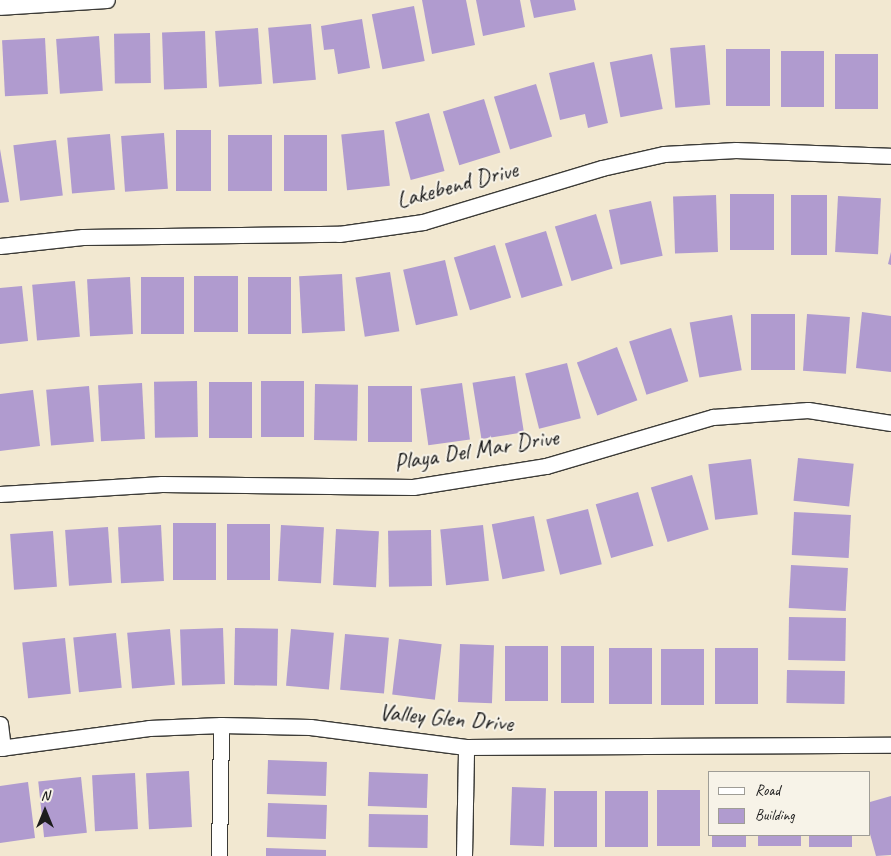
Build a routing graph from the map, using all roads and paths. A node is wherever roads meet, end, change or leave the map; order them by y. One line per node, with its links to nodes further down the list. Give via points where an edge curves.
1 (107, 0): 2 (street)
2 (0, 7)
3 (891, 156): 4 (street, Lakebend Drive, via 745,150 664,154 602,168 423,222 339,234 83,237)
4 (0, 246)
5 (891, 423): 6 (street, Playa Del Mar Drive, via 808,410 713,417 546,466 413,487 162,484)
6 (0, 494)
7 (0, 724): 11 (street)
8 (221, 725): 10 (street, Valley Glen Drive, via 310,727); 11 (street, Valley Glen Drive, via 149,728); 12 (street)
9 (891, 745): 10 (street, Valley Glen Drive)
10 (466, 747): 13 (street)
11 (2, 748)
12 (219, 856)
13 (464, 856)

